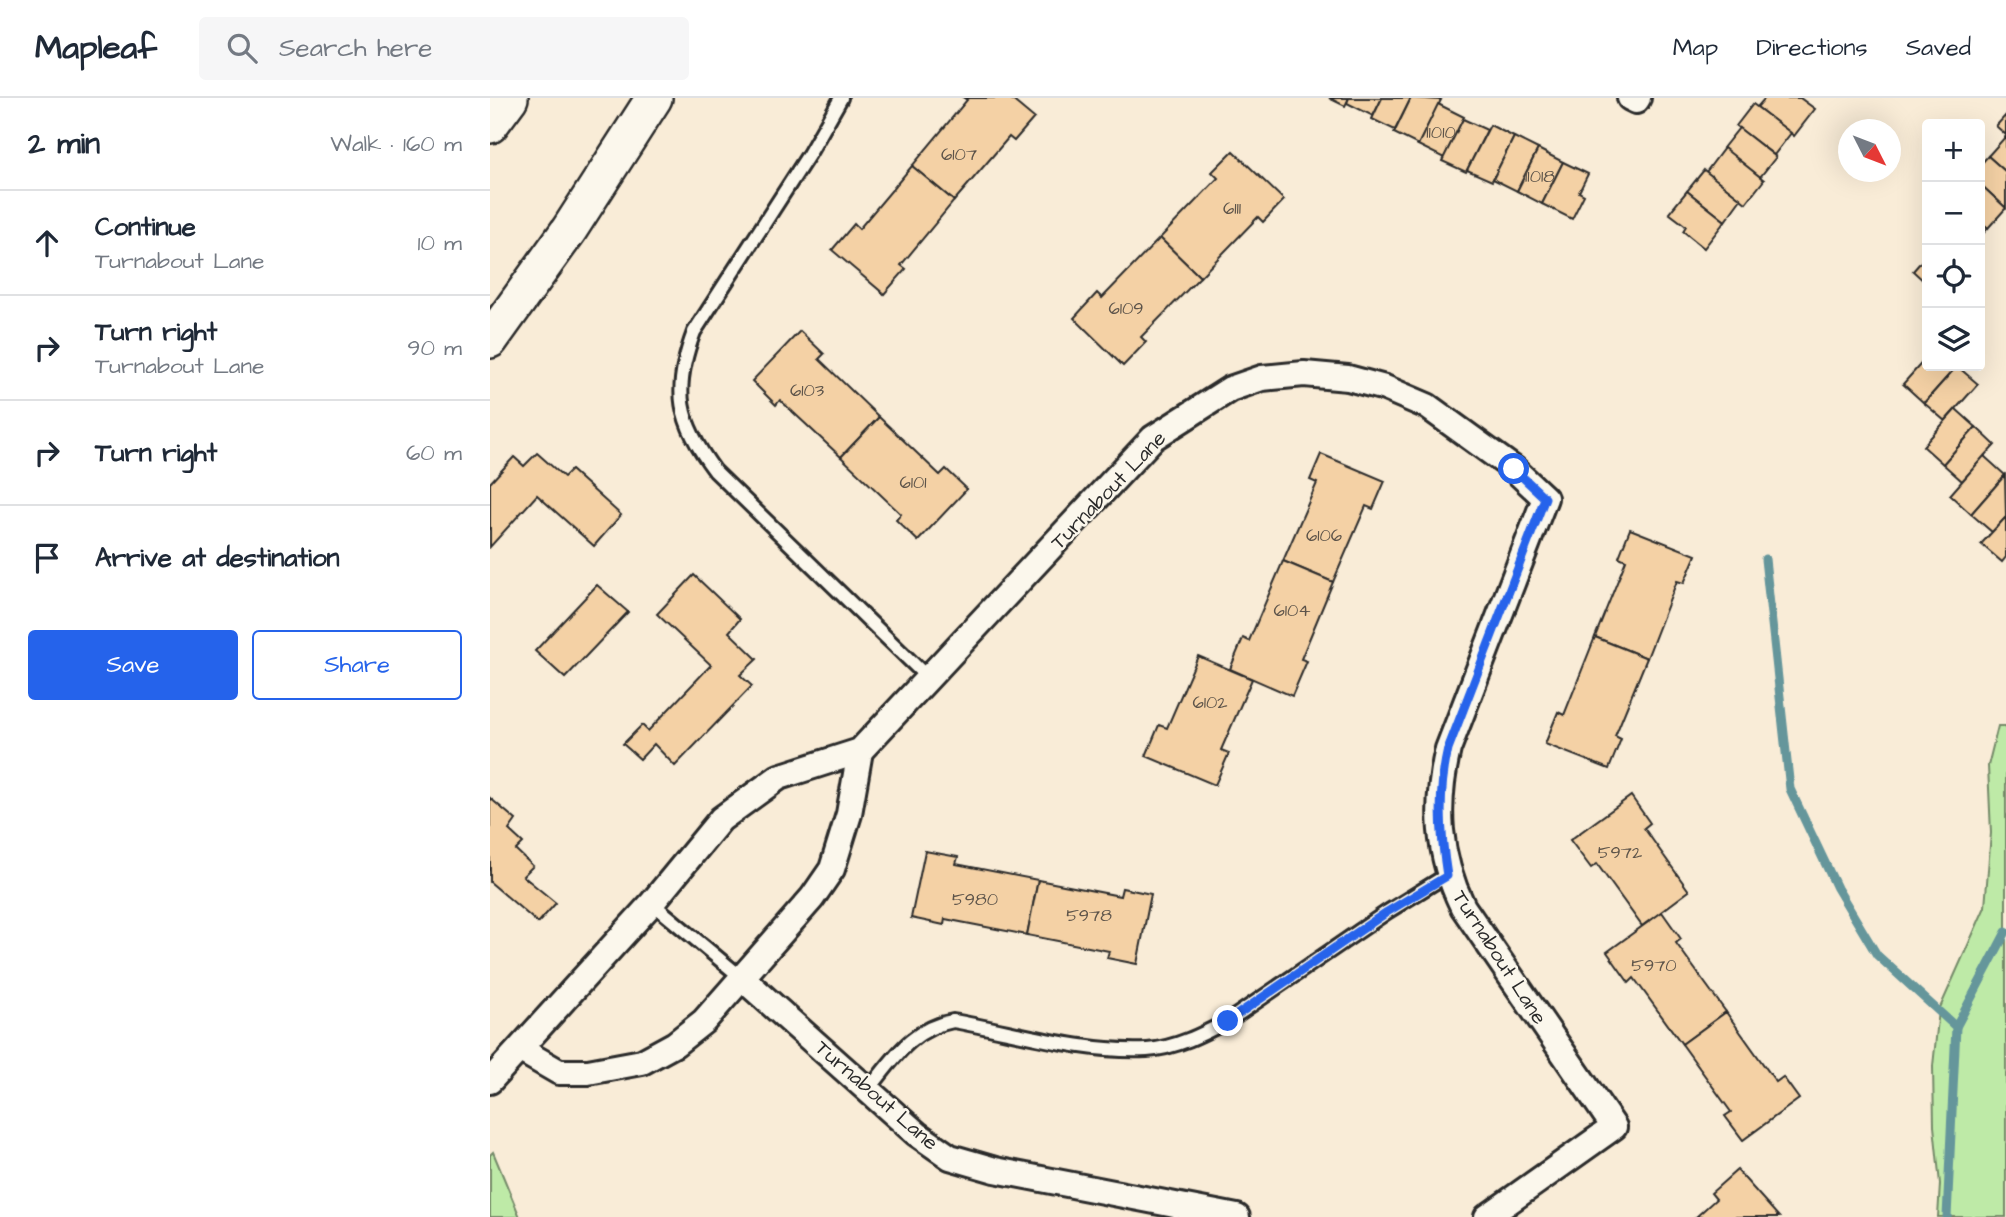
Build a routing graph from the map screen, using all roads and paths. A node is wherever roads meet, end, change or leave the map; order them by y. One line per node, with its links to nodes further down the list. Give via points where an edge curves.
1 (510, 98): 6 (main road)
2 (654, 98): 7 (main road, via 569,230)
3 (841, 98): 8 (lane, via 694,332 679,388 683,416 694,443 715,471)
4 (1630, 98): 5 (street)
5 (1638, 98)
6 (490, 125)
7 (490, 340)
8 (928, 678): 9 (street, Turnabout Lane); 10 (street, Turnabout Lane, via 1153,438 1192,411 1230,389 1262,378 1304,374 1385,387 1427,406 1514,469 1545,498 1448,749 1441,780 1440,823)
9 (860, 751): 11 (street, Turnabout Lane, via 779,777 752,794 721,819); 12 (street, via 849,814 832,869)
10 (1447, 876): 15 (lane, via 1201,1035 1148,1049 1120,1049 953,1021 932,1025 911,1038); 17 (street, Turnabout Lane, via 1463,907 1614,1127)
11 (652, 903): 12 (lane); 13 (street, Turnabout Lane)
12 (742, 978): 13 (street, via 704,1021 642,1062 559,1072); 15 (street, Turnabout Lane)
13 (521, 1050): 14 (street, Turnabout Lane)
14 (490, 1081)
15 (869, 1089): 16 (street, Turnabout Lane, via 917,1134 950,1157 995,1170)
16 (1237, 1217)
17 (1487, 1217)

